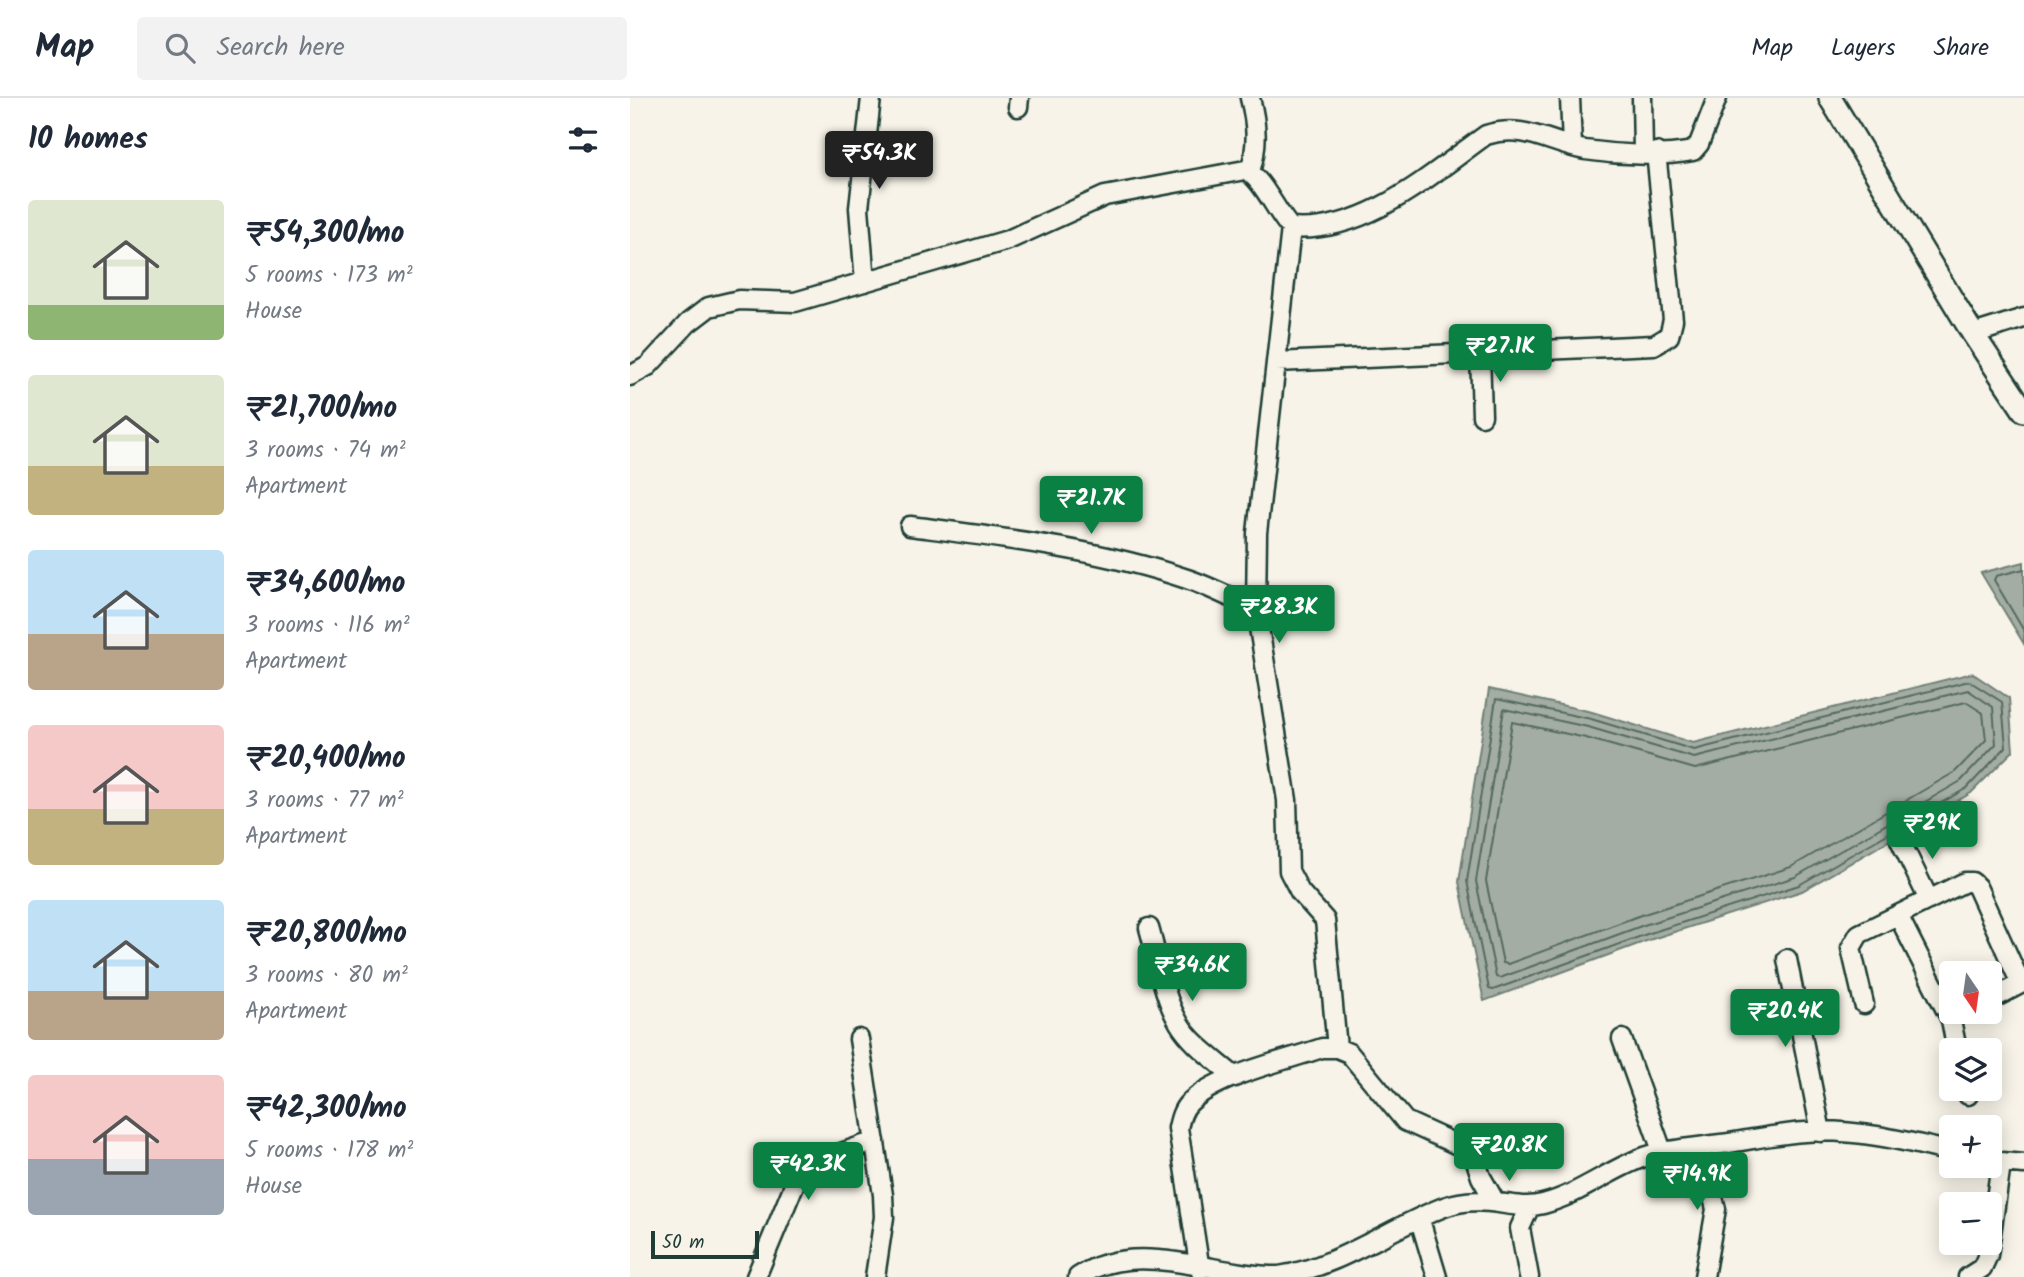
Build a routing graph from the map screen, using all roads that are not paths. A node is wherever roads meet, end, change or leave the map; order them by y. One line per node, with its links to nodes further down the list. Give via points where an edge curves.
1 (871, 98): 11 (street, via 859,208)
2 (1250, 98): 9 (street, via 1257,126)
3 (1570, 98): 7 (street)
4 (1642, 98): 8 (street)
5 (1717, 98): 8 (street, via 1693,151)
6 (1830, 98): 13 (main road)
7 (1572, 146): 8 (street, via 1600,152); 10 (street, via 1534,133 1502,130 1486,135 1401,196 1375,209 1320,228)
8 (1649, 152): 14 (street, via 1674,320 1669,336 1654,345)
9 (1250, 172): 10 (street); 11 (street, via 1115,194 1008,240)
10 (1291, 228): 15 (street)
11 (865, 282): 16 (street, via 795,302 739,300 709,307 648,366)
12 (2024, 318): 13 (street)
13 (1973, 334): 17 (main road)
14 (1480, 352): 15 (street); 18 (street)
15 (1276, 362): 20 (street, via 1257,533)
16 (630, 376)
17 (2024, 411)
18 (1482, 416)
19 (910, 526): 20 (street, via 1008,539 1151,568)
20 (1256, 609): 32 (street, via 1287,800 1289,872 1325,920)
21 (1900, 840): 22 (street)
22 (1929, 900): 23 (street); 26 (street, via 1965,882 1978,887)
23 (1898, 915): 28 (street); 29 (street, via 1853,941)
24 (1149, 928): 33 (street, via 1180,1024)
25 (1787, 959): 34 (street)
26 (2022, 983): 27 (street)
27 (2002, 994)
28 (1939, 996)
29 (1864, 1004)
30 (859, 1039): 35 (street)
31 (1622, 1039): 38 (street)
32 (1336, 1048): 33 (street, via 1322,1048); 42 (street, via 1349,1053 1405,1121 1473,1152)
33 (1235, 1077): 45 (street, via 1189,1102 1178,1128)
34 (1821, 1132): 36 (street); 37 (street)
35 (875, 1141): 46 (street, via 815,1162 797,1178); 47 (street, via 884,1217)
36 (1700, 1147): 38 (street); 52 (street, via 1716,1209)
37 (1939, 1149)
38 (1662, 1151): 43 (street, via 1560,1199)
39 (2002, 1163): 40 (street)
40 (2024, 1164)
41 (1994, 1178): 53 (street, via 1988,1255 1982,1268)
42 (1494, 1200): 43 (street); 44 (street, via 1459,1203)
43 (1530, 1206): 51 (street, via 1520,1228)
44 (1420, 1220): 49 (street, via 1324,1263); 50 (street)
45 (1199, 1270): 48 (street, via 1128,1261 1106,1263); 49 (street)
46 (756, 1277)
47 (875, 1277)
48 (1078, 1277)
49 (1276, 1277)
50 (1437, 1277)
51 (1529, 1277)
52 (1704, 1277)
53 (1969, 1277)

